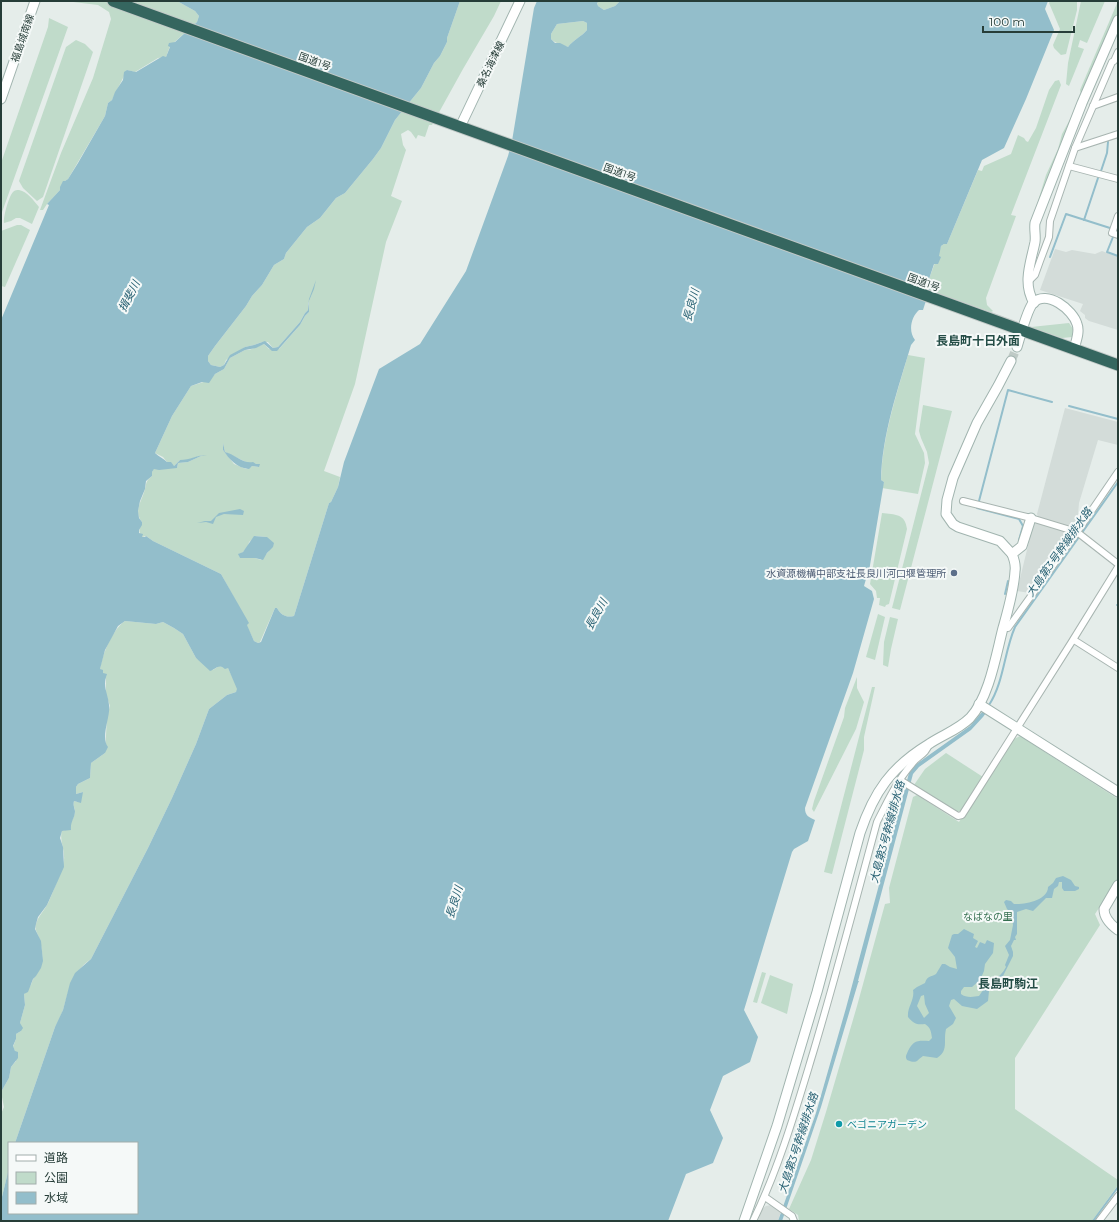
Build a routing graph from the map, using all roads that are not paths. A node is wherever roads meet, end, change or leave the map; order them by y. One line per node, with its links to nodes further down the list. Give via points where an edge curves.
1 (35, 1): 7 (street, 福島城南線)
2 (113, 1): 9 (highway, 国道1号)
3 (520, 1): 9 (street, 桑名海津線)
4 (1118, 20): 16 (street, via 1037,217 1034,228 1036,240 1030,258)
5 (1118, 52): 8 (street)
6 (1118, 97): 8 (street)
7 (1, 99)
8 (1093, 106): 11 (street)
9 (461, 124): 18 (highway, 国道1号)
10 (1118, 134): 11 (street)
11 (1075, 148): 12 (street)
12 (1069, 166): 13 (street); 16 (street, via 1050,220 1049,237 1035,275)
13 (1118, 179)
14 (1118, 216): 15 (street, via 1112,233)
15 (1118, 235)
16 (1028, 282): 17 (street, via 1029,293)
17 (1034, 303): 18 (street); 20 (street, via 1042,299 1051,299 1072,315 1078,329)
18 (1022, 330): 19 (street); 20 (highway, 国道1号)
19 (1017, 347)
20 (1074, 349): 22 (highway, 国道1号)
21 (1011, 361): 27 (street, via 983,410 953,478 946,514 953,524 1000,541)
22 (1118, 365)
23 (1118, 472): 26 (street)
24 (963, 501): 25 (street)
25 (1031, 518): 26 (street); 27 (street, via 1022,546)
26 (1079, 534): 28 (street); 30 (street, via 1008,628)
27 (1012, 554): 30 (street, via 1016,571)
28 (1118, 564)
29 (1118, 567): 31 (street)
30 (1003, 628): 33 (street, via 985,693)
31 (1074, 640): 32 (street); 34 (street)
32 (1118, 668)
33 (985, 707): 34 (street); 35 (street, via 958,728)
34 (1017, 727): 36 (street, via 962,815 958,816); 37 (street)
35 (930, 743): 36 (street, via 927,751 911,764); 42 (street, via 891,774 866,814 818,992 777,1126)
36 (902, 782): 41 (street, via 877,822 800,1098)
37 (1118, 792)
38 (1118, 885): 39 (street, via 1104,909 1106,918)
39 (1118, 930)
40 (1118, 1196): 45 (street)
41 (765, 1197): 43 (street); 44 (street, via 792,1216)
42 (744, 1221)
43 (753, 1221)
44 (794, 1221)
45 (1099, 1221)

